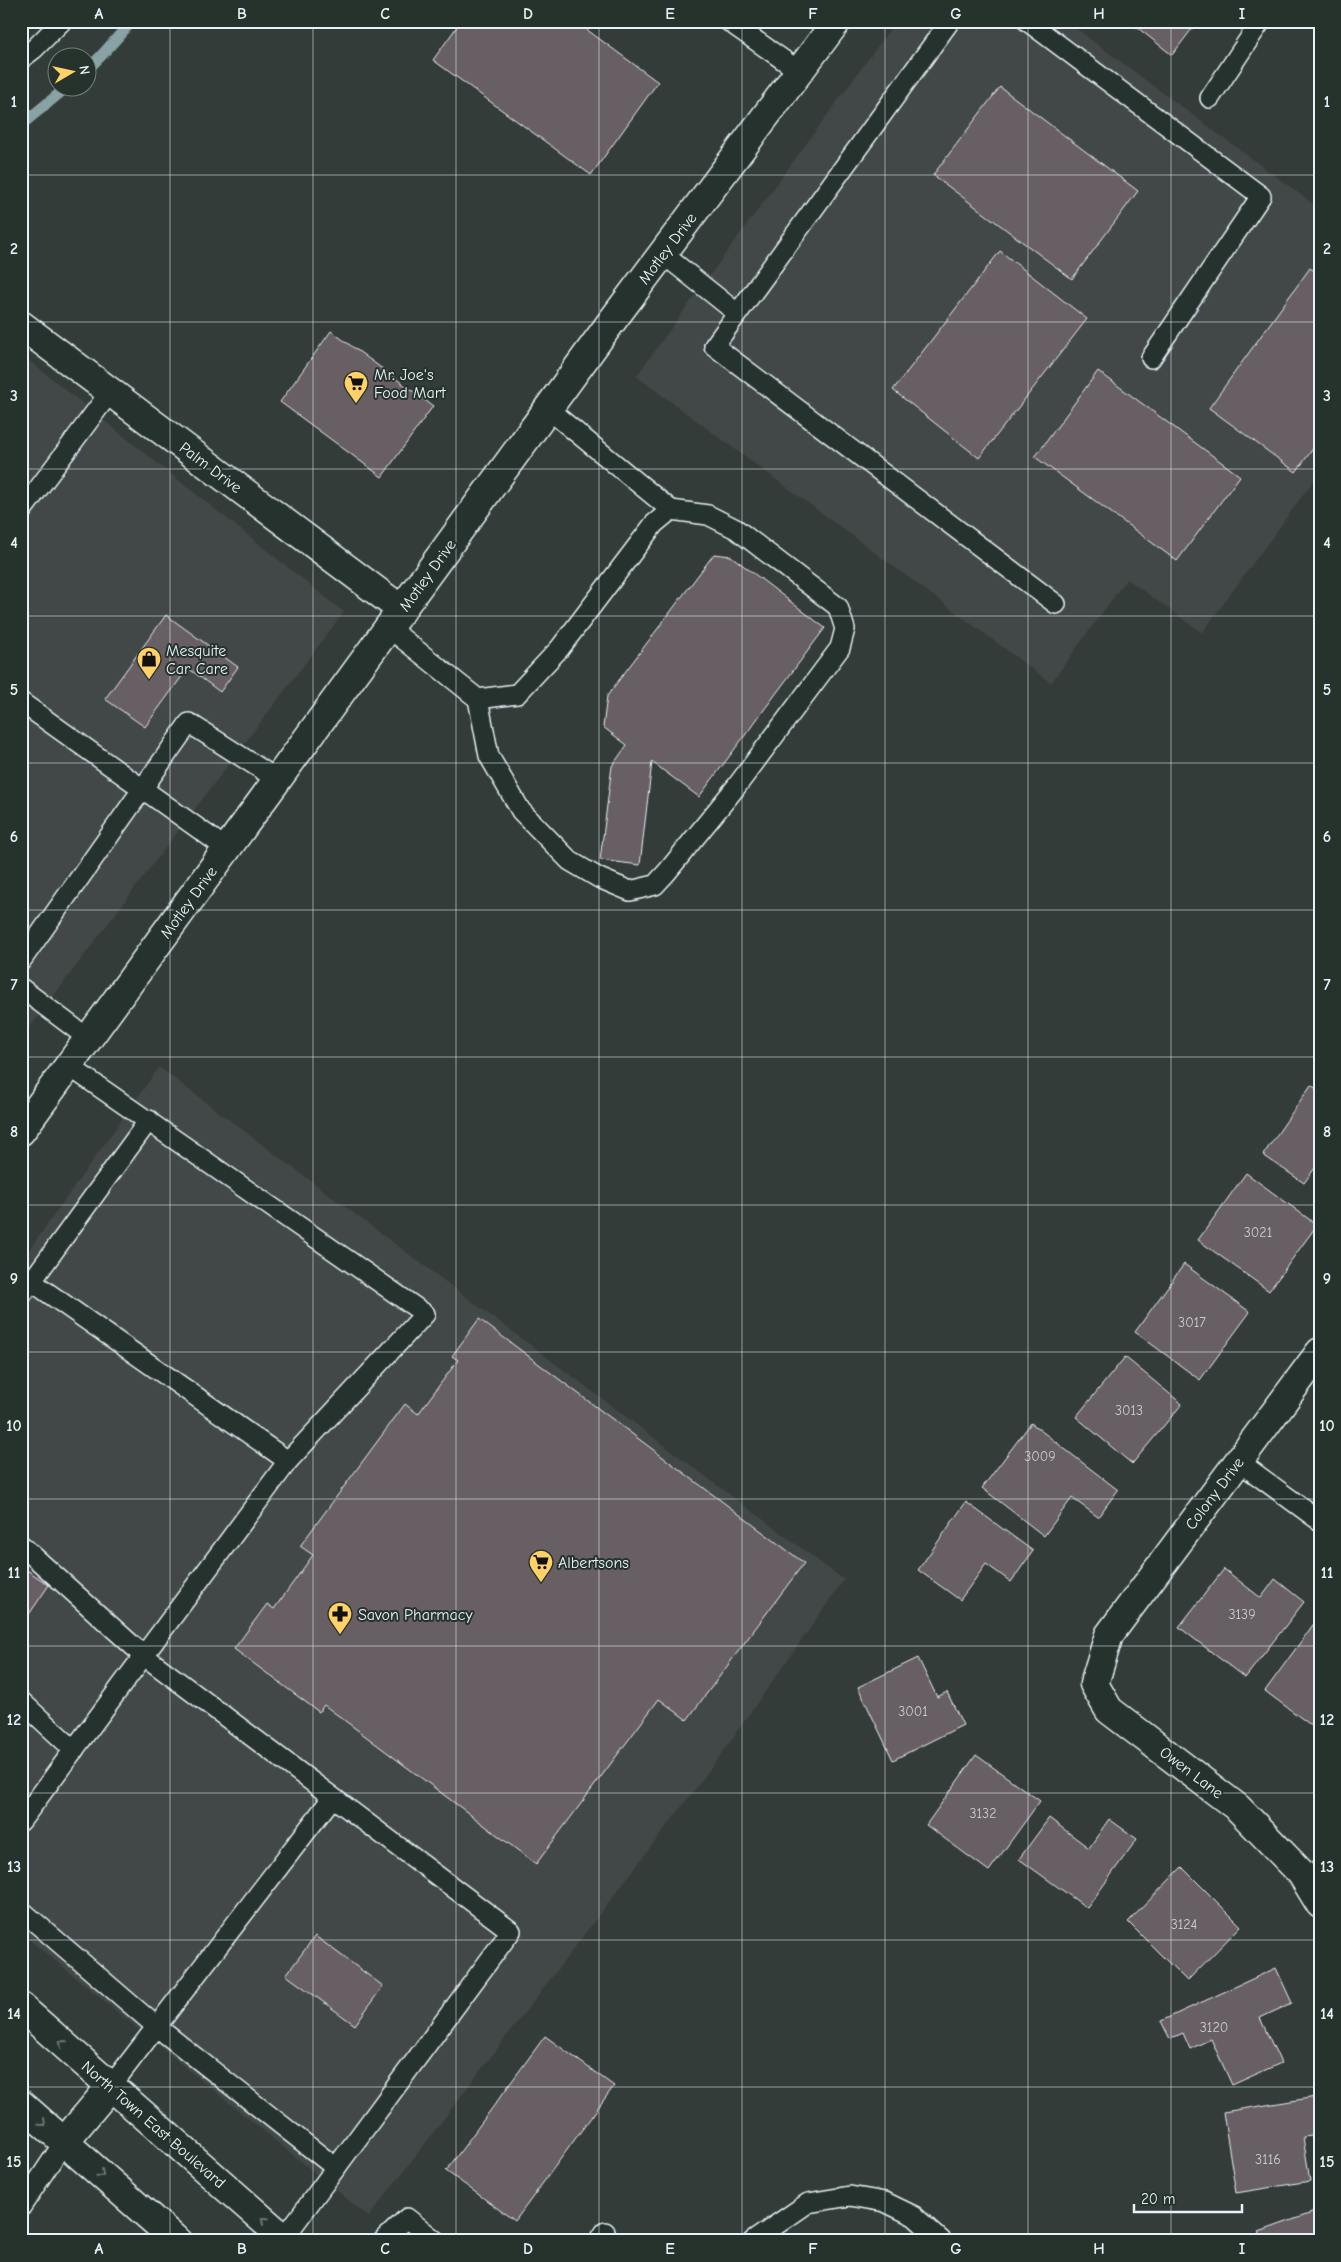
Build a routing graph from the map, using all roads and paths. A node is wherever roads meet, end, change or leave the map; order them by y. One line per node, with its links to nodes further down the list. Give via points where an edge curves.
1 (62, 21): 7 (lane)
2 (728, 21): 8 (lane)
3 (836, 21): 8 (main road, Motley Drive)
4 (950, 21): 11 (lane)
5 (1027, 21): 13 (lane, via 1261,196)
6 (1260, 21): 9 (lane)
7 (21, 59)
8 (800, 71): 10 (main road, Motley Drive)
9 (1210, 98)
10 (663, 254): 11 (lane); 15 (main road, Motley Drive)
11 (737, 313): 18 (lane, via 714,346)
12 (23, 330): 14 (main road, Palm Drive)
13 (1150, 358)
14 (110, 392): 17 (lane); 19 (main road, Palm Drive)
15 (548, 409): 16 (lane); 19 (main road, Motley Drive)
16 (671, 510): 20 (lane, via 654,524 560,648 517,694); 20 (lane, via 708,515 736,529 838,607 845,629 840,648 736,788 655,885 630,891 599,878 570,861 521,811 489,756)
17 (21, 512)
18 (1056, 604)
19 (395, 619): 20 (lane); 22 (main road, Motley Drive)
20 (478, 699)
21 (21, 702): 23 (lane)
22 (278, 780): 23 (lane, via 189,723); 24 (main road, Motley Drive)
23 (144, 789): 24 (lane); 25 (lane)
24 (227, 849): 27 (main road, Motley Drive)
25 (21, 961)
26 (21, 988): 27 (lane)
27 (89, 1039): 28 (main road, Motley Drive)
28 (69, 1066): 29 (lane); 30 (main road, Motley Drive)
29 (149, 1120): 31 (lane); 33 (lane, via 425,1314)
30 (21, 1131)
31 (25, 1284): 33 (lane)
32 (1320, 1352): 34 (main road, Colony Drive)
33 (288, 1461): 38 (lane)
34 (1238, 1461): 35 (lane); 37 (main road, Colony Drive)
35 (1320, 1521)
36 (21, 1545): 38 (lane)
37 (1109, 1635): 43 (main road, Owen Lane, via 1094,1684 1109,1710 1238,1808 1301,1873)
38 (144, 1655): 40 (lane); 41 (lane)
39 (21, 1702): 40 (lane)
40 (74, 1750): 42 (lane)
41 (332, 1798): 46 (lane); 50 (lane, via 511,1931)
42 (21, 1821)
43 (1320, 1904)
44 (21, 1910): 46 (lane)
45 (21, 2007): 47 (main road, North Town East Boulevard, one-way to 45)
46 (157, 2027): 47 (lane); 50 (lane)
47 (111, 2086): 49 (main road); 52 (main road, North Town East Boulevard, one-way to 47)
48 (21, 2104): 49 (main road, one-way to 49)
49 (64, 2142): 51 (lane); 53 (main road, one-way to 53)
50 (336, 2168): 52 (lane)
51 (21, 2208)
52 (286, 2239)
53 (177, 2241)
54 (383, 2241): 55 (lane, via 407,2218)
55 (436, 2241)
56 (754, 2241): 57 (lane, via 808,2203 850,2196 884,2202 914,2216)
57 (942, 2241)

